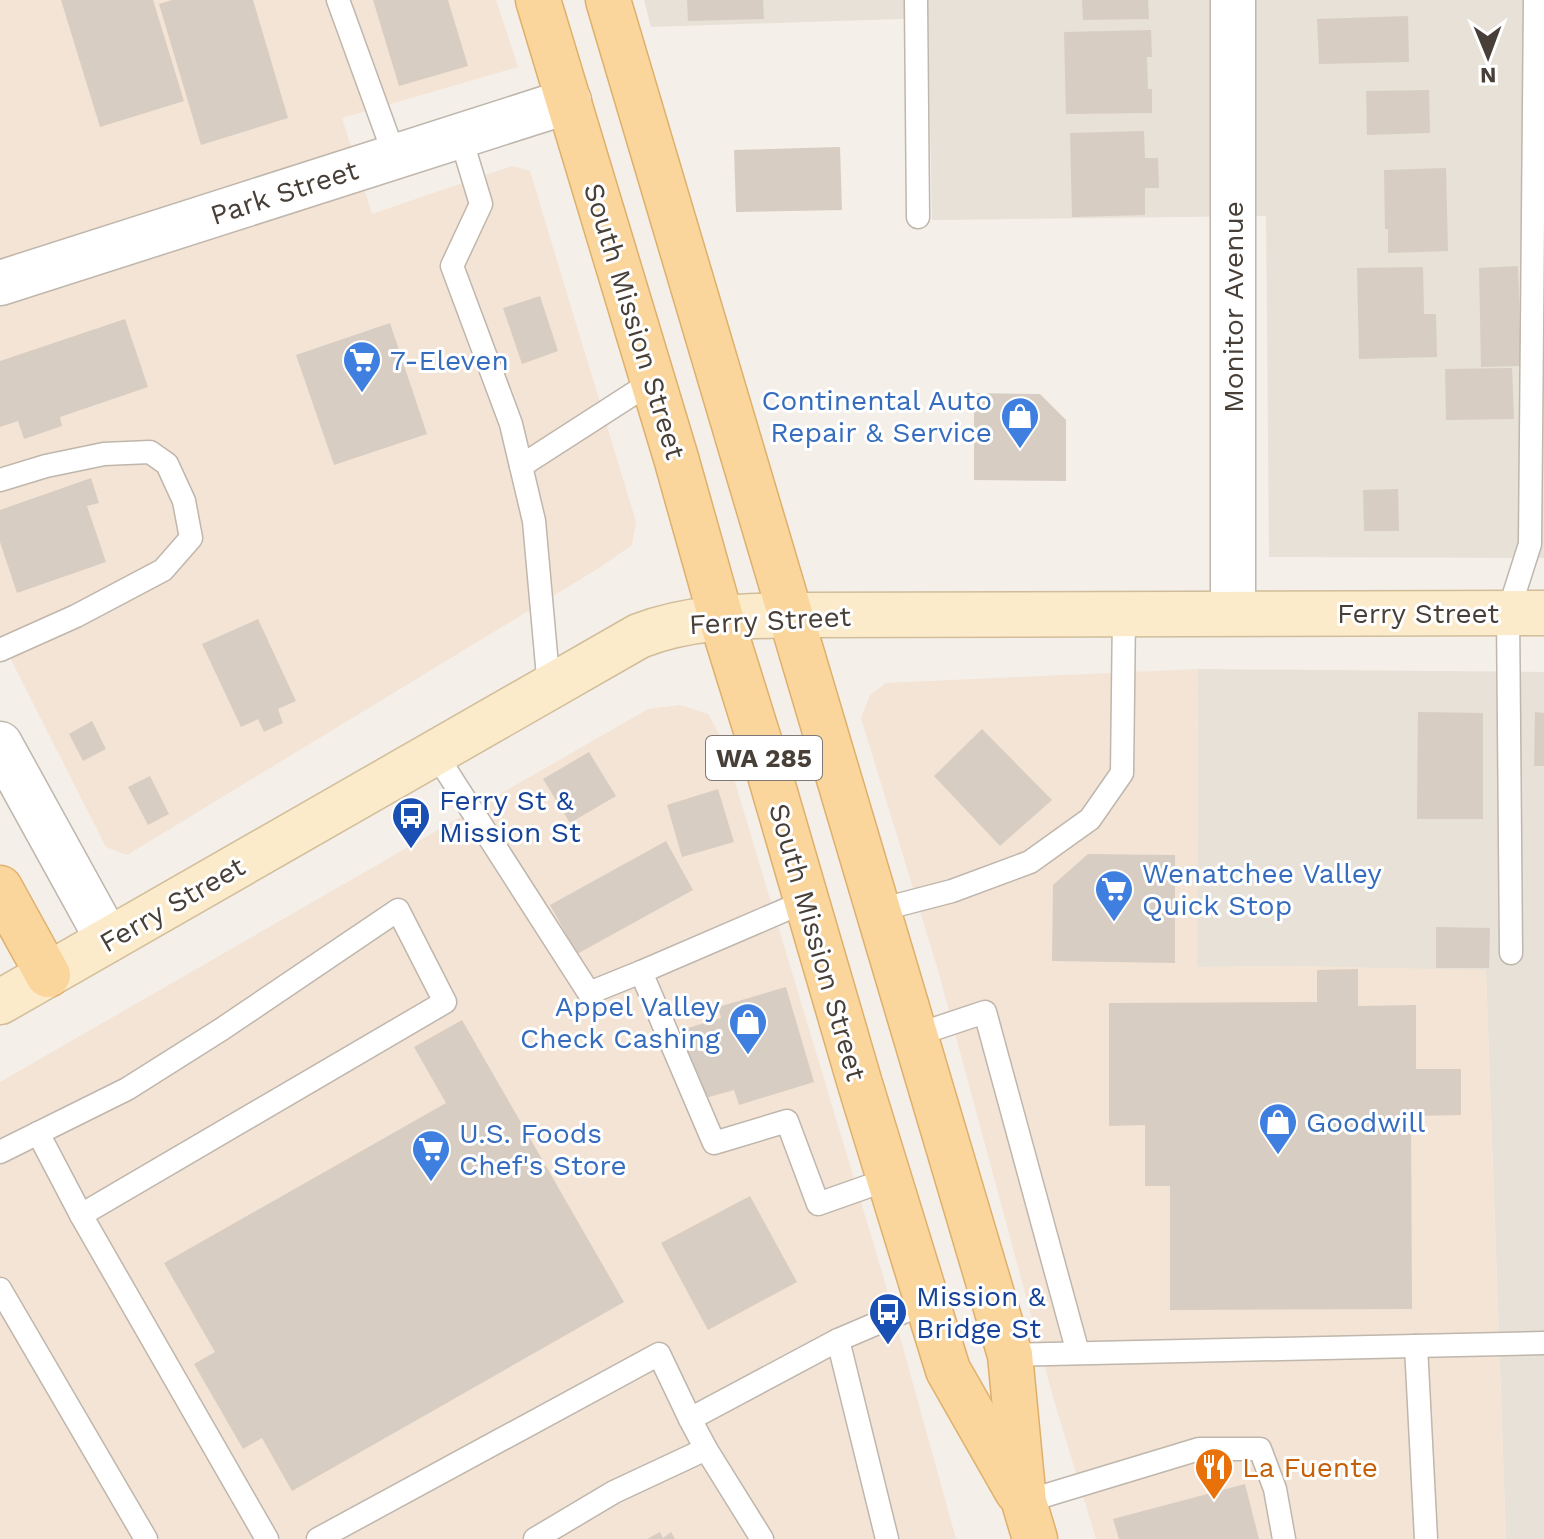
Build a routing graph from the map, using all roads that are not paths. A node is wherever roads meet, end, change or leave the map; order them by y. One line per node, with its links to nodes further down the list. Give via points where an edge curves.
1 (338, 0): 9 (lane)
2 (538, 0): 7 (main road, South Mission Street / WA 285)
3 (608, 0): 18 (main road, WA 285)
4 (916, 0): 10 (lane)
5 (1233, 0): 15 (street, Monitor Avenue)
6 (1535, 0): 16 (lane)
7 (569, 101): 8 (street, Park Street); 12 (main road, South Mission Street / WA 285)
8 (460, 135): 9 (street, Park Street); 13 (lane, via 481,204 452,266 511,424)
9 (395, 157): 11 (street, Park Street)
10 (918, 217)
11 (0, 283)
12 (653, 381): 13 (lane); 19 (main road, South Mission Street / WA 285)
13 (521, 466): 21 (lane, via 534,521)
14 (0, 480): 20 (lane, via 104,454 150,452 167,464 184,501 191,538 163,570)
15 (1233, 613): 16 (main road, Ferry Street); 17 (main road, Ferry Street)
16 (1526, 613): 28 (lane)
17 (1124, 614): 18 (main road, Ferry Street); 26 (lane, via 1122,773 1090,819 1030,862 952,891)
18 (791, 615): 19 (main road, Ferry Street); 26 (main road, WA 285)
19 (721, 618): 21 (main road, Ferry Street, via 648,633); 25 (main road, South Mission Street / WA 285)
20 (0, 650)
21 (549, 688): 23 (main road, Ferry Street)
22 (0, 744): 27 (street)
23 (435, 753): 27 (main road, Ferry Street); 29 (lane, via 589,993)
24 (0, 888): 30 (main road)
25 (806, 901): 29 (lane); 35 (main road, South Mission Street / WA 285)
26 (879, 910): 32 (main road, WA 285)
27 (108, 940): 30 (main road, Ferry Street)
28 (1511, 953)
29 (641, 972): 35 (lane, via 714,1143 787,1121 818,1204)
30 (48, 975): 31 (main road, Ferry Street)
31 (0, 1002)
32 (916, 1035): 42 (lane, via 985,1012); 43 (main road, WA 285)
33 (38, 1133): 34 (lane); 36 (lane); 36 (lane, via 127,1089 398,910 445,1002)
34 (0, 1152)
35 (889, 1179): 38 (main road, South Mission Street / WA 285)
36 (81, 1215): 48 (lane)
37 (0, 1289): 47 (lane)
38 (927, 1302): 39 (lane); 46 (main road, South Mission Street / WA 285, via 948,1370)
39 (838, 1340): 44 (lane); 52 (lane)
40 (1544, 1343): 41 (lane)
41 (1416, 1346): 42 (lane); 54 (lane)
42 (1078, 1353): 43 (lane)
43 (1010, 1355): 46 (main road, WA 285)
44 (690, 1419): 45 (lane); 49 (lane, via 659,1354)
45 (706, 1449): 50 (lane, via 614,1492); 51 (lane)
46 (1029, 1520): 53 (lane, via 1199,1449 1260,1449 1275,1489)
47 (146, 1539)
48 (267, 1539)
49 (318, 1539)
50 (535, 1539)
51 (762, 1539)
52 (887, 1539)
53 (1284, 1539)
54 (1426, 1539)

